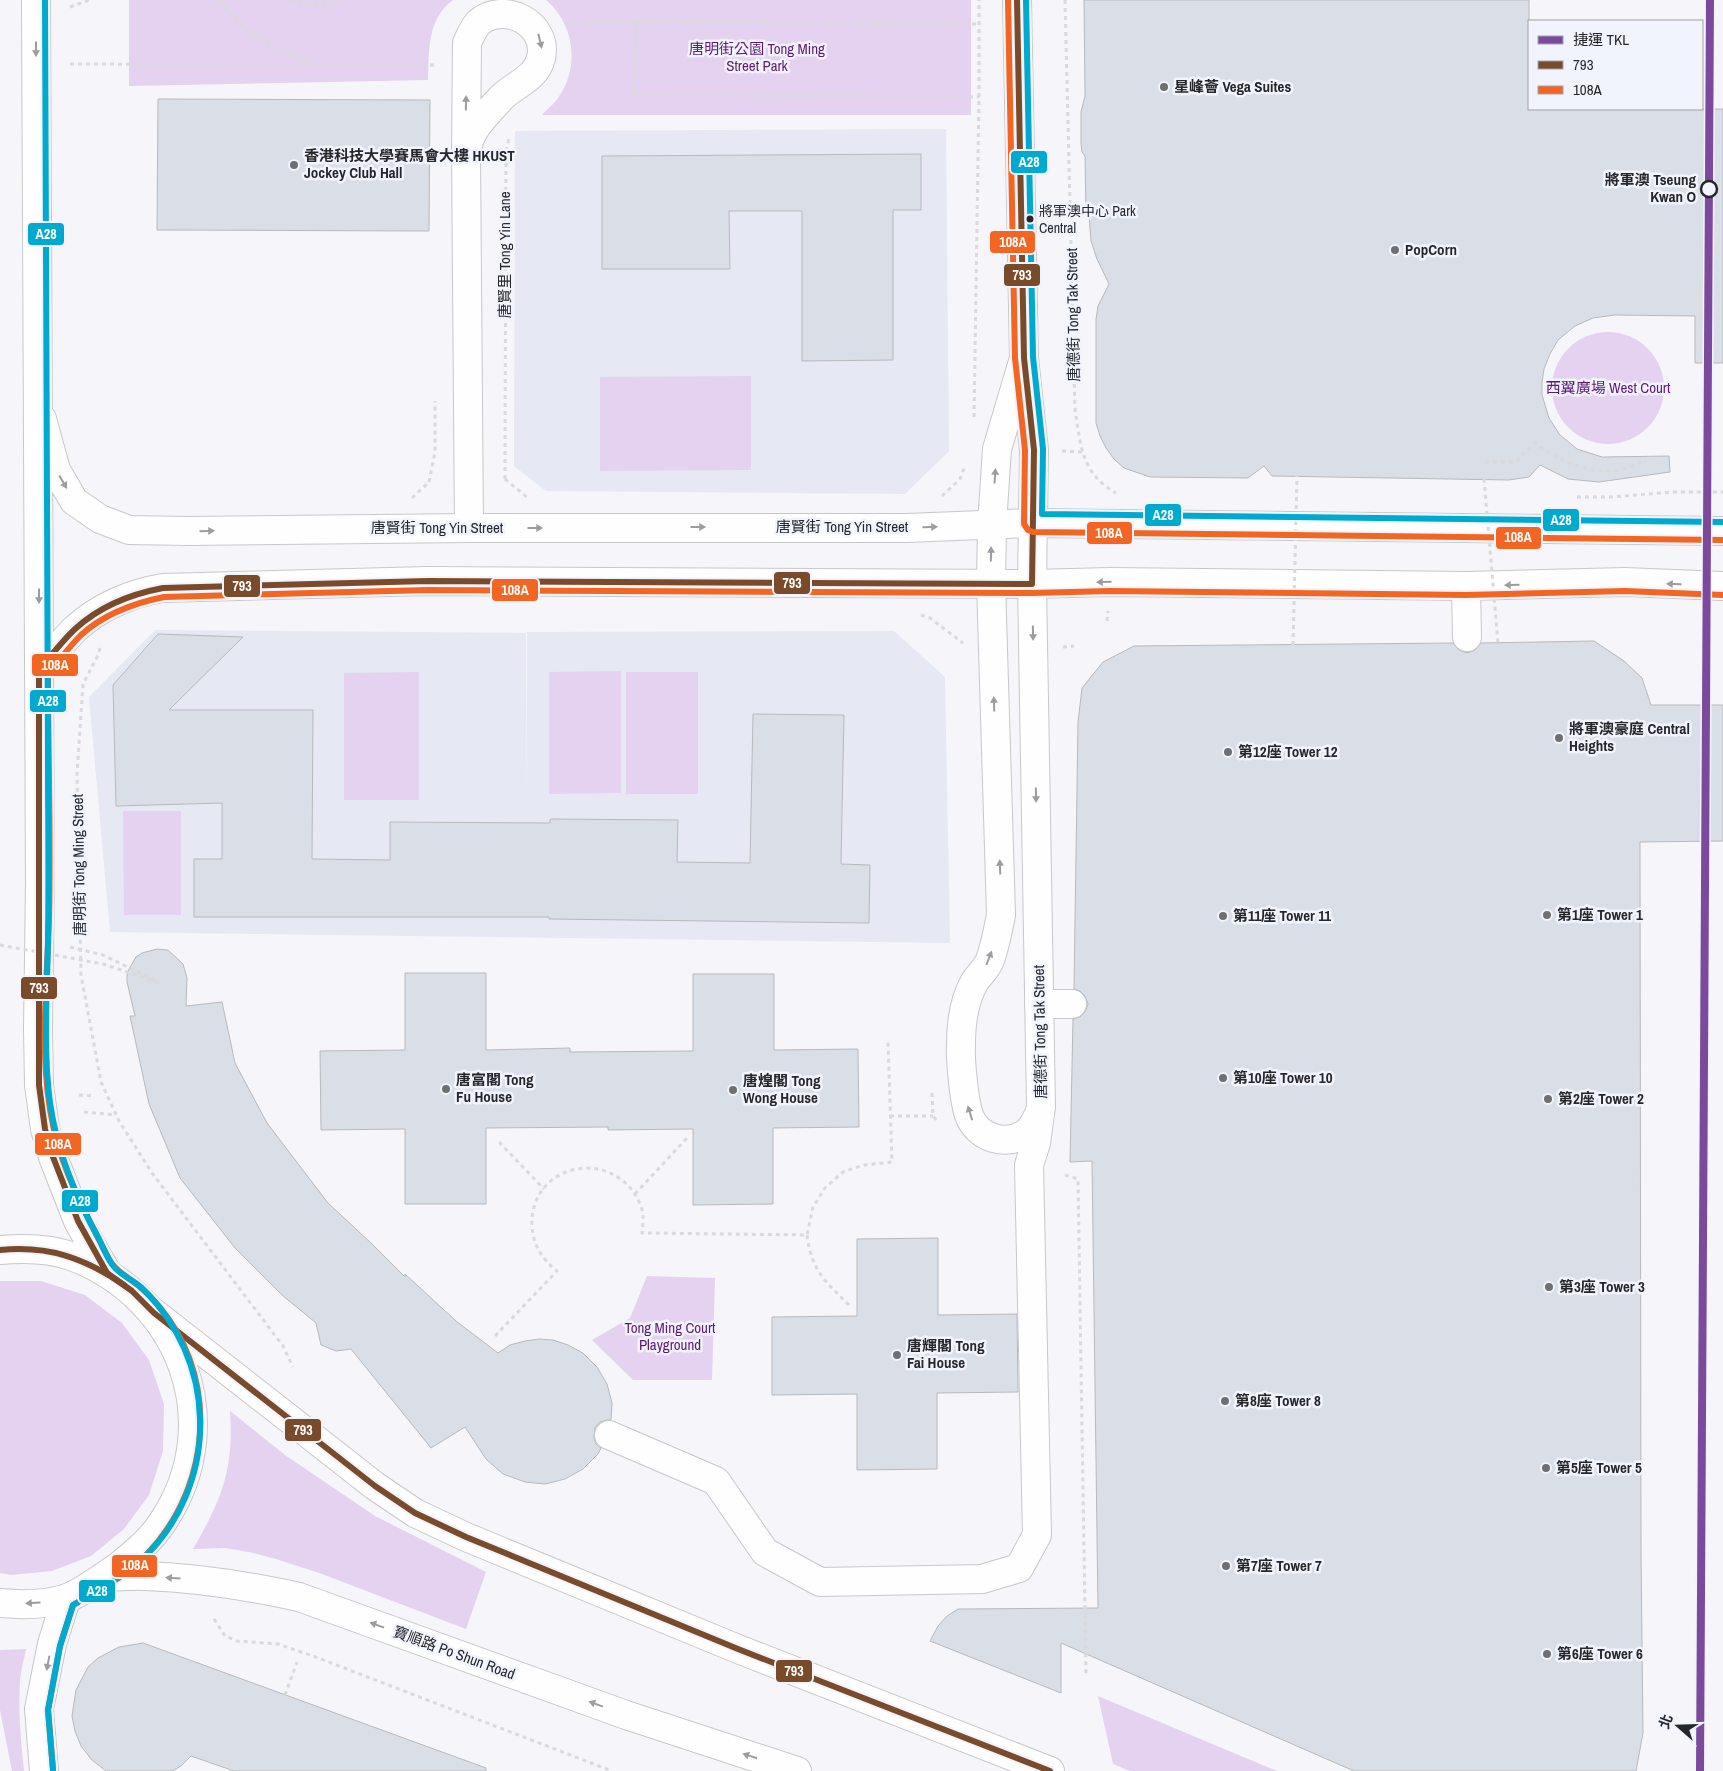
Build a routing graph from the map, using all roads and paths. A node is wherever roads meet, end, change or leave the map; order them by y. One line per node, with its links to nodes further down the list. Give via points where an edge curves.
1 (36, 0): 20 (street, one-way to 20)
2 (89, 0): 9 (path)
3 (219, 0): 14 (path, via 240,26 275,48)
4 (291, 0): 5 (path, via 322,5)
5 (342, 0)
6 (979, 0): 12 (path)
7 (1017, 0): 19 (street, 唐德街 Tong Tak Street)
8 (1064, 0): 28 (path, 唐德街 Tong Tak Street, via 1075,410 1082,452 1090,470 1102,485)
9 (70, 7)
10 (636, 21): 11 (path); 12 (path); 16 (path, via 634,94)
11 (556, 23)
12 (979, 24): 16 (path)
13 (70, 64): 14 (path)
14 (315, 64): 15 (path)
15 (436, 65)
16 (980, 97): 21 (path)
17 (510, 133): 26 (path, 唐賢里 Tong Yin Lane, via 506,155)
18 (466, 152): 18 (street, one-way to 18, via 467,52 472,31 479,22 496,13 519,15 538,33 542,48 538,66 487,115 472,133); 32 (street)
19 (1024, 358): 30 (street, 唐德街 Tong Tak Street, via 1034,450); 31 (street, 唐德街 Tong Tak Street, one-way to 19, via 997,449)
20 (38, 403): 32 (street, 唐賢街 Tong Yin Street, one-way to 32, via 56,470 74,501 100,519 129,530); 44 (street, one-way to 44)
21 (974, 419)
22 (1646, 460): 23 (path, via 1611,471 1587,468 1564,461 1534,443 1516,462)
23 (1485, 462)
24 (966, 463): 29 (path, via 960,479)
25 (1297, 476): 42 (path, bridge)
26 (505, 479)
27 (1484, 479): 41 (path, bridge)
28 (1118, 494)
29 (941, 497)
30 (1033, 523): 31 (street, 唐賢街 Tong Yin Street); 33 (street, 唐賢街 Tong Yin Street); 35 (street, 唐德街 Tong Tak Street)
31 (992, 524): 32 (street, 唐賢街 Tong Yin Street, one-way to 31, via 907,528); 34 (street, 唐德街 Tong Tak Street, one-way to 31)
32 (469, 528)
33 (1723, 531)
34 (991, 583): 35 (street); 44 (street, via 428,581 163,588 122,599 97,613 75,629); 59 (street, 唐德街 Tong Tak Street, one-way to 34, via 976,1127 969,1116 960,1046 962,1015 974,983 990,961 1001,915)
35 (1032, 584): 36 (street, one-way to 35); 48 (street, 唐德街 Tong Tak Street, one-way to 48)
36 (1466, 586): 37 (street, one-way to 36, via 1625,582); 39 (street)
37 (1723, 586)
38 (913, 613): 43 (path, via 930,618 965,644)
39 (1466, 637)
40 (102, 640): 47 (path, 唐明街 Tong Ming Street, via 98,656 83,684 81,705 77,774)
41 (1498, 642)
42 (1293, 645)
43 (967, 650)
44 (39, 670): 67 (street, via 39,1085 53,1157 78,1221)
45 (0, 945): 47 (path, bridge, via 103,964 158,982 103,955)
46 (70, 947): 47 (path)
47 (81, 950): 55 (path, 唐明街 Tong Ming Street, via 86,1010 101,1082)
48 (1039, 1004): 49 (street); 53 (street, 唐德街 Tong Tak Street)
49 (1072, 1004)
50 (888, 1041): 56 (path)
51 (79, 1095): 52 (path)
52 (94, 1096)
53 (1041, 1108): 59 (street, 唐德街 Tong Tak Street, via 1038,1118 1026,1133 1005,1140); 61 (street)
54 (84, 1112): 55 (path)
55 (116, 1115): 71 (path, 唐明街 Tong Ming Street, via 152,1173 283,1346)
56 (890, 1116): 57 (path); 65 (path, via 892,1162 864,1165 843,1172 825,1188 813,1208)
57 (933, 1116)
58 (687, 1138): 64 (path)
59 (994, 1138): 61 (street)
60 (499, 1142): 63 (path)
61 (1029, 1165): 72 (street, via 1037,1535 1019,1568 982,1579 820,1582 765,1552 716,1481)
62 (1065, 1175): 78 (path, via 1078,1179)
63 (544, 1189): 64 (path, via 563,1173 589,1167 615,1175); 70 (path, via 533,1210 532,1234 541,1255 556,1271)
64 (635, 1194): 65 (path, via 643,1214 642,1233)
65 (807, 1235): 68 (path, via 817,1270)
66 (0, 1250): 67 (street, via 29,1248 70,1256)
67 (107, 1272): 69 (street)
68 (850, 1306)
69 (154, 1313): 73 (street, via 172,1340 184,1369 191,1401 188,1465 162,1524 141,1548); 83 (street, via 415,1513 729,1645)
70 (495, 1336)
71 (292, 1367)
72 (609, 1435)
73 (104, 1577): 74 (street); 82 (street, 寶順路 Po Shun Road, one-way to 73, via 626,1715 299,1597 248,1586 196,1580)
74 (66, 1599): 75 (street, one-way to 75, via 26,1604); 80 (street, one-way to 80, via 52,1644 39,1709)
75 (0, 1603)
76 (214, 1619): 81 (path, via 225,1636 237,1641 278,1644 313,1656)
77 (297, 1662): 79 (path)
78 (1086, 1675)
79 (285, 1695)
80 (44, 1771)
81 (612, 1771)
82 (797, 1771)
83 (1050, 1771)

